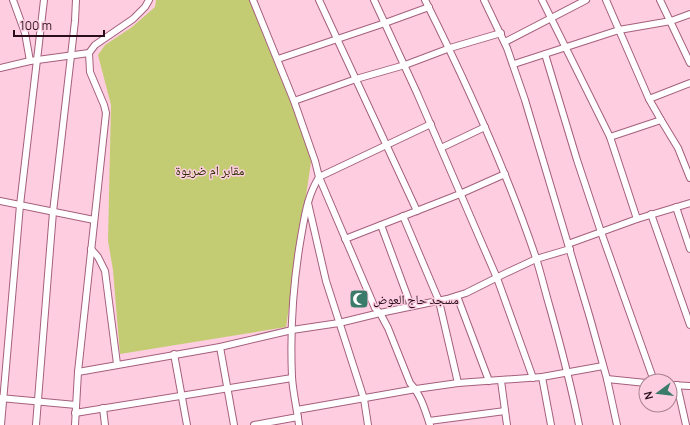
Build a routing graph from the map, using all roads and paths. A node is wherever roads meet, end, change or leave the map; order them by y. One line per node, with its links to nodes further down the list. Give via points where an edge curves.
1 (13, 0): 30 (street, via 25,33)
2 (44, 0): 29 (street)
3 (76, 0): 27 (street)
4 (149, 0): 25 (street, via 141,11 95,45)
5 (253, 0): 28 (street)
6 (319, 0): 21 (street)
7 (374, 0): 18 (street)
8 (425, 0): 14 (street)
9 (484, 0): 20 (street)
10 (542, 0): 16 (street)
11 (586, 0): 16 (street)
12 (606, 0): 19 (street)
13 (660, 0): 17 (street)
14 (429, 7): 18 (street); 24 (street)
15 (690, 14): 17 (street)
16 (551, 17): 22 (street); 23 (street)
17 (671, 21): 19 (street); 31 (street)
18 (385, 23): 21 (street); 33 (street)
19 (620, 30): 23 (street); 37 (street)
20 (501, 33): 22 (street); 24 (street)
21 (337, 39): 28 (street); 35 (street)
22 (505, 42): 32 (street)
23 (565, 46): 26 (street); 42 (street)
24 (450, 48): 33 (street); 41 (street)
25 (89, 53): 27 (street); 59 (street, via 90,72 106,113)
26 (545, 54): 32 (street); 61 (street)
27 (71, 55): 29 (street); 55 (street)
28 (278, 59): 38 (street)
29 (38, 60): 30 (street); 52 (street)
30 (30, 61): 34 (street)
31 (690, 63)
32 (514, 64): 63 (street)
33 (405, 65): 35 (street); 40 (street)
34 (0, 68)
35 (356, 79): 38 (street); 43 (street)
36 (690, 83): 37 (street)
37 (650, 99): 39 (street)
38 (294, 101): 46 (street)
39 (661, 120): 42 (street); 47 (street, via 678,148)
40 (431, 124): 43 (street); 44 (street)
41 (485, 127): 44 (street); 45 (street)
42 (610, 137): 58 (street)
43 (386, 145): 46 (street); 54 (street)
44 (441, 148): 48 (street)
45 (505, 174): 48 (street); 66 (street)
46 (319, 177): 50 (street); 62 (street)
47 (690, 178)
48 (460, 194): 54 (street); 67 (street)
49 (0, 201): 52 (street)
50 (307, 201): 72 (street); 74 (street, via 296,269)
51 (690, 203): 53 (street)
52 (20, 205): 55 (street); 96 (street)
53 (676, 207): 56 (street); 64 (street)
54 (417, 211): 57 (street)
55 (53, 212): 59 (street); 98 (street)
56 (651, 214): 58 (street); 73 (street)
57 (403, 216): 60 (street); 69 (street)
58 (637, 219): 61 (street)
59 (94, 220): 65 (street)
60 (381, 225): 62 (street); 70 (street)
61 (601, 232): 63 (street); 81 (street)
62 (345, 239): 71 (street, via 375,308)
63 (569, 246): 66 (street); 78 (street)
64 (690, 249)
65 (91, 250): 77 (street, via 105,271); 80 (street)
66 (536, 259): 67 (street); 79 (street)
67 (497, 278): 68 (street); 84 (street)
68 (457, 296): 69 (street); 86 (street)
69 (438, 301): 70 (street); 88 (street)
70 (411, 306): 71 (street)
71 (380, 313): 72 (street); 93 (street, via 410,383)
72 (339, 323): 74 (street); 97 (street)
73 (690, 325)
74 (292, 330): 75 (street); 83 (street)
75 (220, 347): 76 (street); 92 (street)
76 (174, 354): 77 (street); 95 (street)
77 (117, 364): 80 (street)
78 (604, 366): 79 (street); 85 (street)
79 (568, 371): 82 (street); 117 (street)
80 (78, 372): 99 (street)
81 (651, 373)
82 (542, 377): 84 (street); 116 (street)
83 (292, 378): 92 (street); 101 (street)
84 (533, 378): 87 (street)
85 (607, 379): 89 (street); 118 (street)
86 (489, 381): 87 (street); 88 (street)
87 (501, 381): 102 (street)
88 (458, 383): 93 (street)
89 (638, 383)
90 (678, 385): 91 (street)
91 (690, 386)
92 (228, 389): 95 (street); 111 (street)
93 (416, 389): 97 (street); 105 (street)
94 (678, 389): 119 (street)
95 (182, 396): 100 (street); 110 (street)
96 (2, 398): 98 (street); 106 (street)
97 (364, 399): 101 (street); 114 (street)
98 (38, 401): 99 (street); 107 (street)
99 (76, 406): 103 (street)
100 (103, 408): 103 (street); 109 (street)
101 (297, 410): 104 (street)
102 (505, 411): 105 (street); 115 (street)
103 (75, 413): 108 (street)
104 (298, 417): 112 (street); 113 (street)
105 (430, 423)
106 (1, 425)
107 (36, 425)
108 (75, 425)
109 (105, 425)
110 (187, 425)
111 (234, 425)
112 (254, 425)
113 (299, 425)
114 (368, 425)
115 (507, 425)
116 (551, 425)
117 (579, 425)
118 (617, 425)
119 (686, 425)

